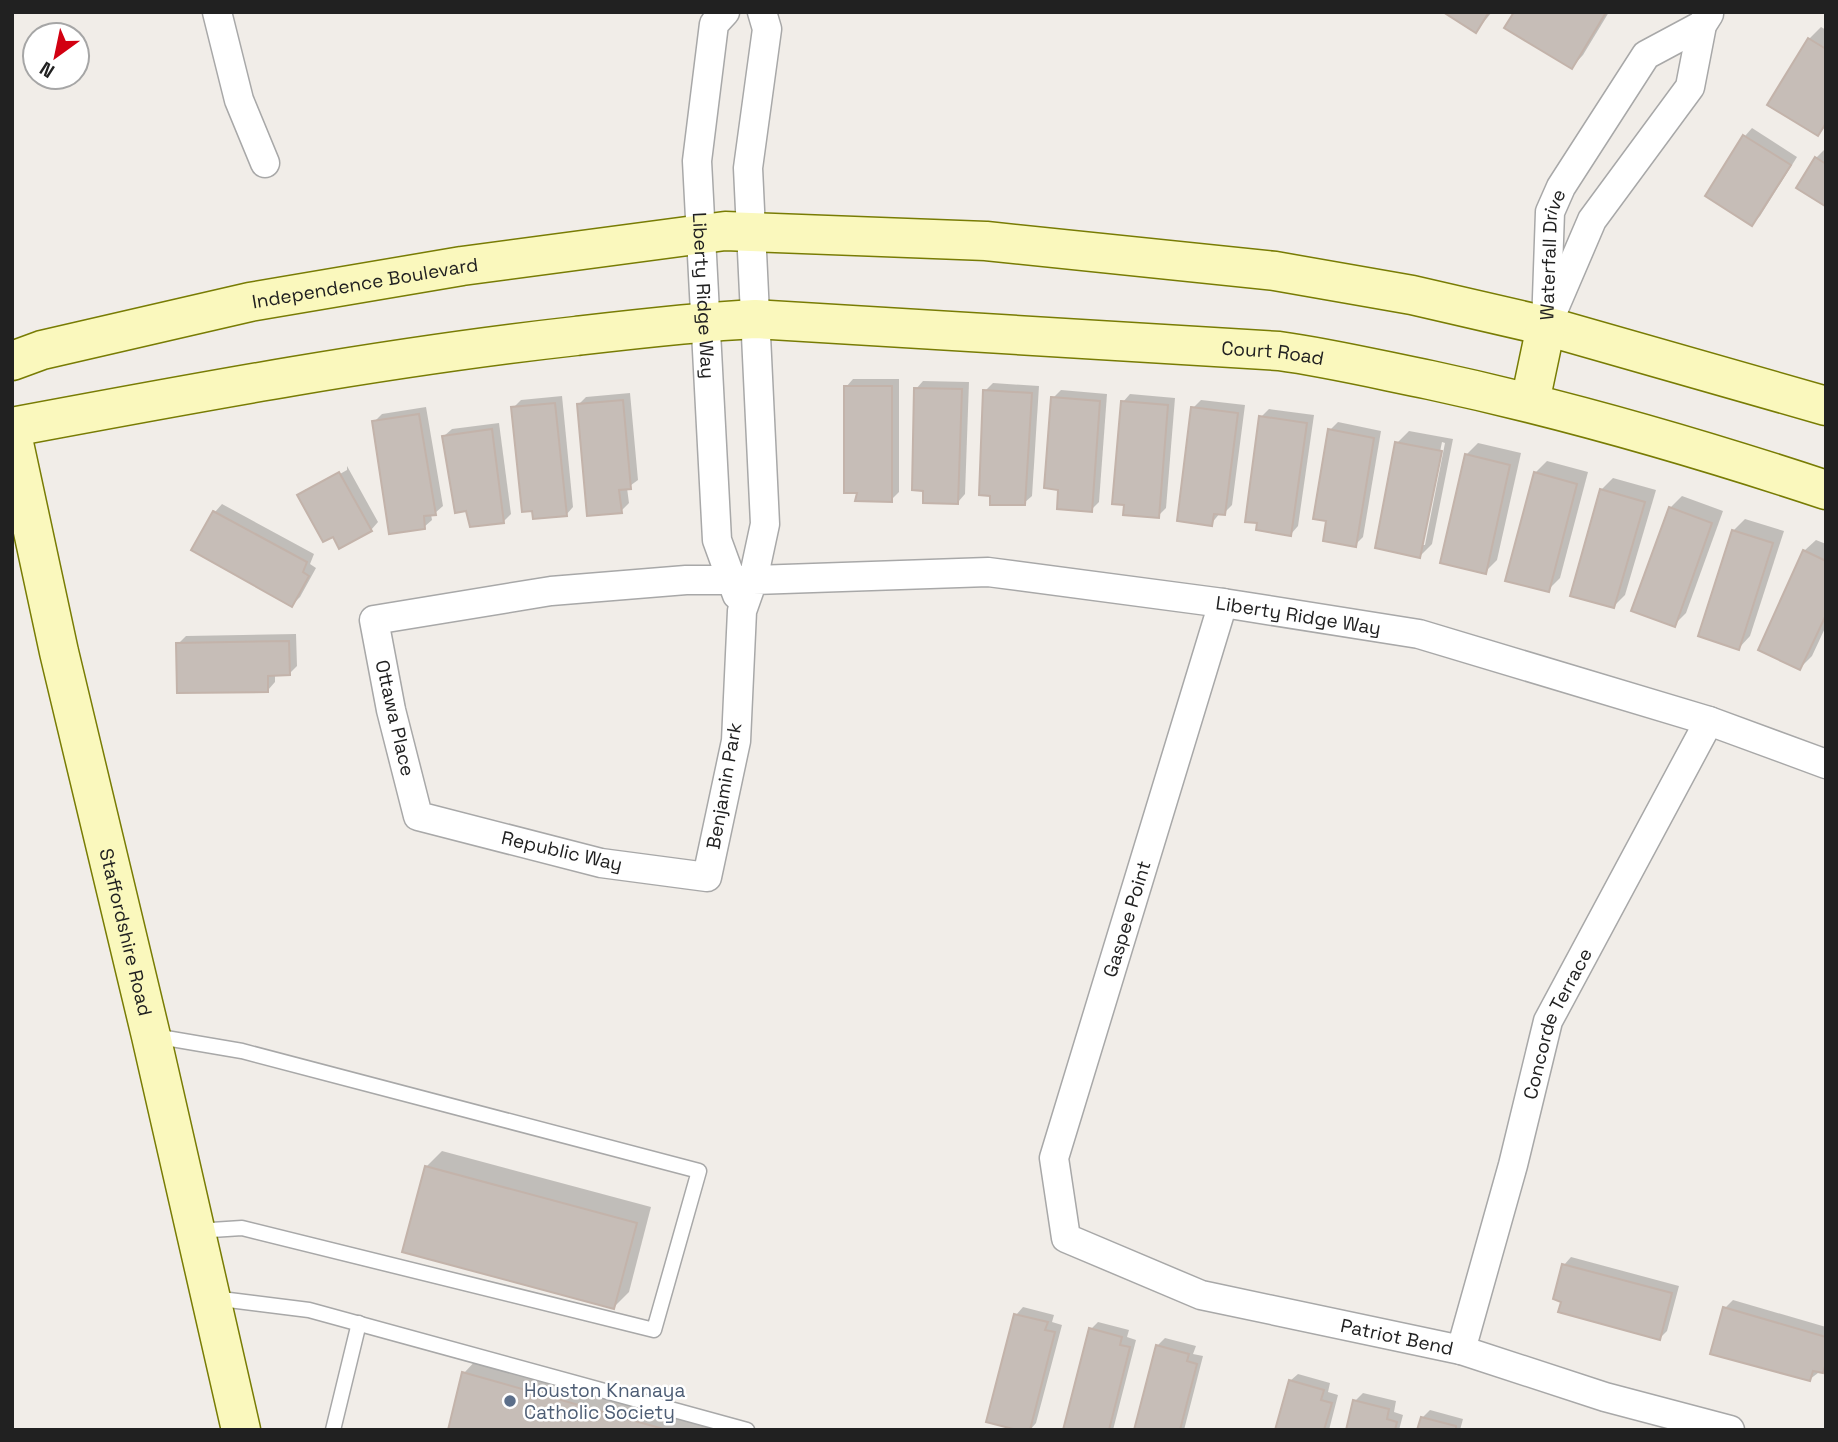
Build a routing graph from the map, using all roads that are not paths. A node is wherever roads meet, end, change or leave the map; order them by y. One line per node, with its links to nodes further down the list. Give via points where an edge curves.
1 (217, 12): 5 (street, via 239,100)
2 (725, 12): 6 (street, Liberty Ridge Way, via 715,24 697,160)
3 (762, 12): 6 (street, Liberty Ridge Way, via 767,29 748,169)
4 (1706, 18): 9 (street, Waterfall Drive, via 1690,87 1592,220); 9 (street, Waterfall Drive, via 1646,55 1561,187 1550,212)
5 (265, 163)
6 (726, 232): 7 (street, Liberty Ridge Way); 8 (street, Liberty Ridge Way); 9 (main road, via 986,241 1275,271 1412,295); 10 (main road, Independence Boulevard, via 462,265 250,302)
7 (755, 319): 8 (main road, Court Road); 11 (main road, Court Road, via 1279,351); 16 (street, Liberty Ridge Way, via 765,524)
8 (705, 321): 13 (main road, via 378,361); 16 (street, Liberty Ridge Way, via 717,540)
9 (1546, 326): 11 (main road); 12 (main road)
10 (12, 361)
11 (1530, 402): 15 (main road, Court Road, via 1714,453)
12 (1826, 406)
13 (12, 427)
14 (12, 434): 24 (main road, Staffordshire Road)
15 (1826, 490)
16 (742, 580): 17 (street, Liberty Ridge Way, via 988,572); 18 (street, Liberty Ridge Way); 19 (street, Liberty Ridge Way, via 551,591)
17 (1223, 603): 20 (street, Liberty Ridge Way, via 1419,634); 26 (street, Gaspee Point, via 1055,1158)
18 (743, 611): 23 (street, Benjamin Park, via 736,741)
19 (374, 620): 22 (street, Ottawa Place)
20 (1709, 721): 21 (street, Liberty Ridge Way); 29 (street, Concorde Terrace, via 1548,1021)
21 (1826, 764)
22 (418, 816): 23 (street, Republic Way, via 601,863)
23 (707, 877)
24 (150, 1035): 25 (main road, Staffordshire Road); 25 (lane, via 242,1051 699,1171 654,1330 242,1228)
25 (195, 1231): 27 (main road, Staffordshire Road)
26 (1066, 1238): 29 (street, Patriot Bend, via 1201,1295)
27 (211, 1297): 28 (lane, via 309,1310); 30 (main road, Staffordshire Road)
28 (359, 1323): 31 (lane); 32 (lane)
29 (1461, 1350): 33 (street, Patriot Bend, via 1605,1397)
30 (241, 1430)
31 (333, 1430)
32 (747, 1430)
33 (1730, 1430)

